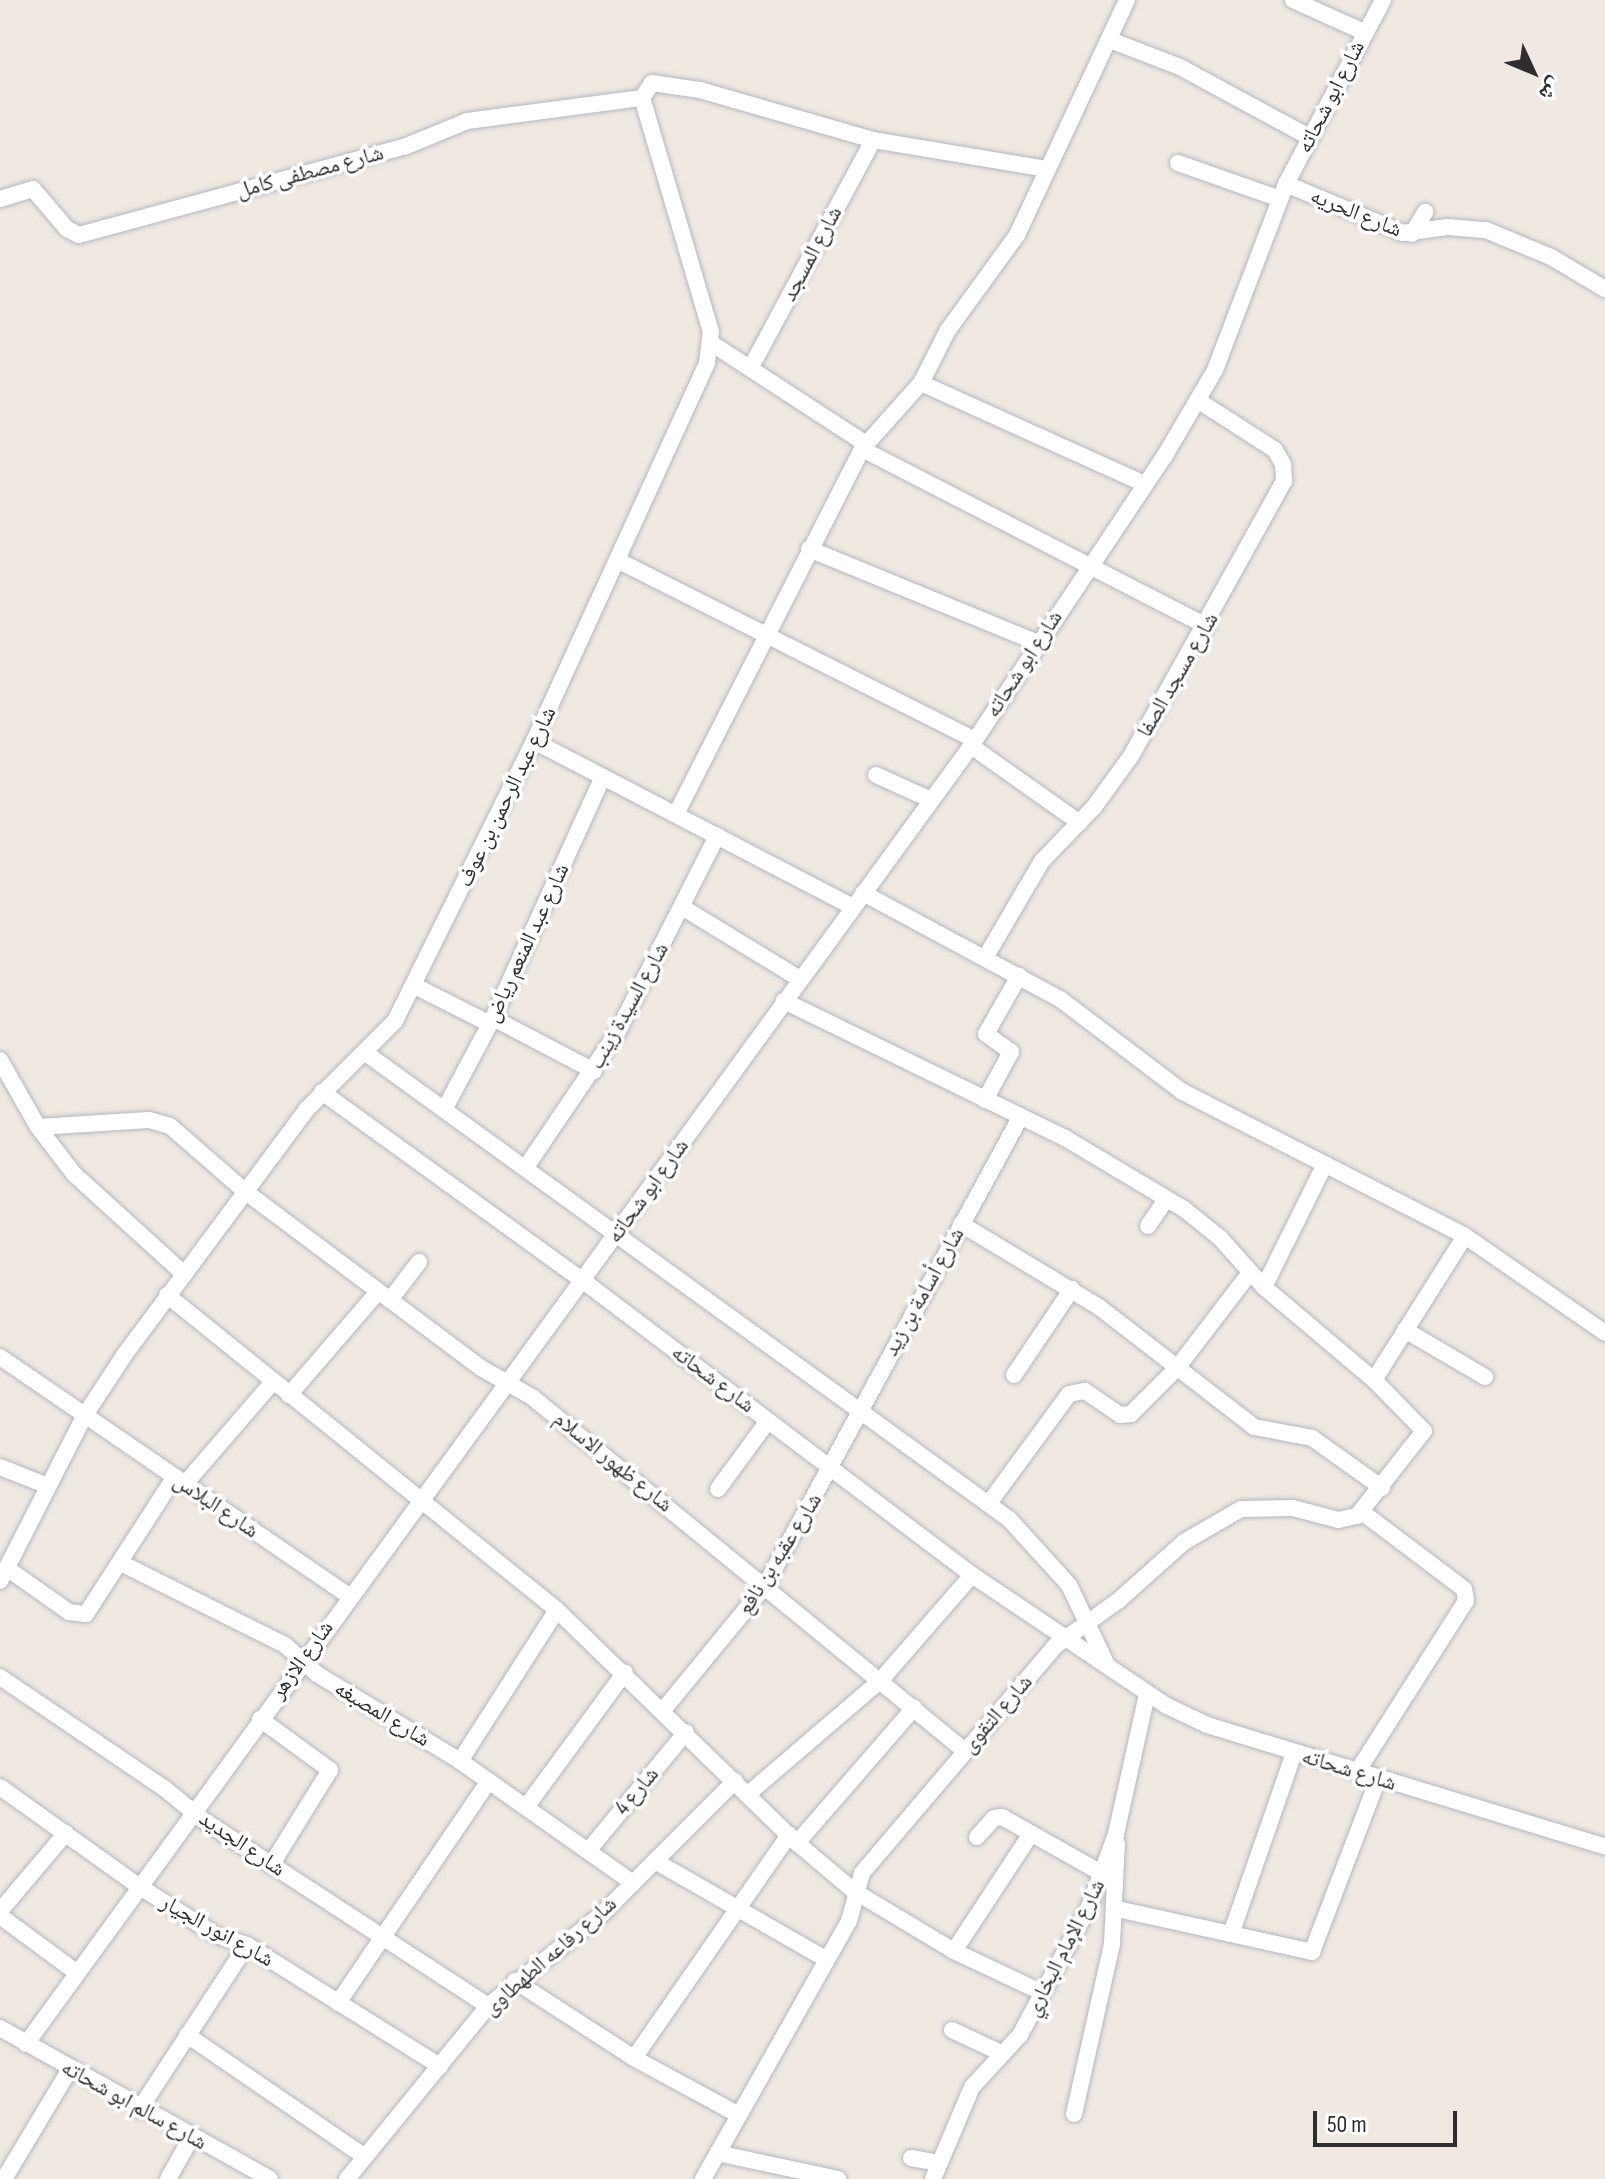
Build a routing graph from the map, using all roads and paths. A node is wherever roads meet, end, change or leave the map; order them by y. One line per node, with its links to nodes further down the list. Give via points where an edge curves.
1 (1127, 0): 5 (street)
2 (1293, 0): 4 (street)
3 (1383, 0): 4 (street, شارع ابو شحاته)
4 (1364, 32): 7 (street, شارع ابو شحاته)
5 (1110, 40): 7 (street, via 1180,67); 10 (street)
6 (642, 98): 8 (street, via 652,83 700,90); 12 (street, شارع مصطفى كامل, via 467,121 404,147 79,235 67,229 37,190); 16 (street)
7 (1309, 137): 11 (street, شارع ابو شحاته)
8 (873, 140): 10 (street); 17 (street, شارع المسجد)
9 (1178, 163): 11 (street, شارع الحريه)
10 (1046, 169): 18 (street, via 1017,235 948,330)
11 (1283, 192): 14 (street, شارع الحريه); 19 (street, شارع ابو شحاته)
12 (0, 199)
13 (1425, 212): 14 (street)
14 (1412, 234): 15 (street, شارع الحريه, via 1448,227 1486,230 1551,257)
15 (1605, 289)
16 (711, 343): 17 (street); 23 (street, شارع عبد الرحمن بن عوف)
17 (751, 367): 20 (street)
18 (921, 383): 20 (street); 21 (street)
19 (1199, 401): 21 (street, شارع ابو شحاته); 25 (street, شارع مسجد الصفا, via 1275,450 1285,473)
20 (864, 447): 22 (street); 24 (street)
21 (1145, 484): 24 (street, شارع ابو شحاته)
22 (809, 549): 26 (street); 27 (street)
23 (619, 561): 26 (street); 28 (street, شارع عبد الرحمن بن عوف)
24 (1089, 563): 25 (street); 27 (street, شارع ابو شحاته)
25 (1207, 626): 34 (street, شارع مسجد الصفا, via 1125,765)
26 (764, 634): 29 (street); 33 (street)
27 (1038, 643): 29 (street, شارع ابو شحاته)
28 (534, 741): 31 (street); 41 (street, شارع عبد الرحمن بن عوف)
29 (973, 743): 32 (street, شارع ابو شحاته); 34 (street)
30 (876, 775): 32 (street)
31 (603, 777): 33 (street); 43 (street, شارع عبد المنعم رياض)
32 (931, 800): 36 (street, شارع ابو شحاته)
33 (676, 814): 35 (street)
34 (1080, 823): 38 (street, شارع مسجد الصفا, via 1042,861)
35 (717, 836): 36 (street); 37 (street, شارع السيدة زينب)
36 (858, 900): 38 (street); 40 (street, شارع ابو شحاته)
37 (682, 907): 40 (street); 46 (street, شارع السيدة زينب)
38 (985, 958): 39 (street)
39 (1019, 976): 48 (street, via 986,1034 1011,1052); 52 (street, via 1091,1020 1181,1091)
40 (800, 979): 42 (street, شارع ابو شحاته)
41 (415, 986): 43 (street); 44 (street, شارع عبد الرحمن بن عوف)
42 (784, 1001): 48 (street); 58 (street, شارع ابو شحاته)
43 (491, 1021): 46 (street); 49 (street, شارع عبد المنعم رياض)
44 (367, 1054): 47 (street, شارع عبد الرحمن بن عوف); 49 (street)
45 (0, 1060): 51 (street)
46 (594, 1071): 53 (street, شارع السيدة زينب)
47 (322, 1092): 54 (street, شارع عبد الرحمن بن عوف); 63 (street, شارع شحاته)
48 (985, 1100): 50 (street)
49 (445, 1108): 53 (street)
50 (1021, 1116): 55 (street); 56 (street, شارع أسامة بن زيد)
51 (38, 1127): 54 (street, شارع ظهور الاسلام, via 160,1121); 62 (street, via 74,1174)
52 (1325, 1164): 59 (street); 64 (street)
53 (526, 1167): 58 (street)
54 (247, 1193): 62 (street, شارع عبد الرحمن بن عوف); 67 (street, شارع ظهور الاسلام)
55 (1166, 1199): 57 (street); 61 (street, via 1220,1238)
56 (961, 1224): 65 (street); 78 (street, شارع أسامة بن زيد)
57 (1148, 1226)
58 (618, 1233): 63 (street, شارع ابو شحاته); 78 (street)
59 (1465, 1236): 68 (street); 69 (street)
60 (419, 1262): 67 (street)
61 (1250, 1273): 64 (street); 71 (street)
62 (184, 1274): 66 (street, شارع عبد الرحمن بن عوف)
63 (582, 1280): 76 (street, شارع الازهر); 80 (street, شارع شحاته)
64 (1264, 1287): 74 (street)
65 (1072, 1289): 71 (street); 72 (street)
66 (167, 1295): 75 (street); 79 (street, شارع عبد الرحمن بن عوف)
67 (384, 1296): 76 (street, شارع ظهور الاسلام); 77 (street)
68 (1405, 1330): 73 (street); 74 (street)
69 (1605, 1333)
70 (0, 1357): 79 (street, شارع البلاس)
71 (1177, 1368): 85 (street, via 1254,1427 1312,1438); 88 (street, via 1125,1417 1085,1391 1069,1394)
72 (1014, 1375)
73 (1485, 1377)
74 (1374, 1380): 85 (street, via 1421,1425 1422,1438)
75 (273, 1382): 77 (street); 83 (street)
76 (505, 1382): 87 (street, شارع الازهر); 93 (street, شارع ظهور الاسلام, via 532,1397)
77 (289, 1395): 87 (street)
78 (859, 1410): 82 (street, شارع أسامة بن زيد); 88 (street)
79 (85, 1415): 83 (street, شارع البلاس); 84 (street)
80 (768, 1421): 82 (street, شارع شحاته); 86 (street)
81 (0, 1467): 84 (street)
82 (832, 1470): 92 (street, شارع شحاته); 93 (street, شارع عقبه بن نافع)
83 (179, 1481): 90 (street); 94 (street, شارع البلاس)
84 (48, 1486): 91 (street)
85 (1382, 1488): 89 (street)
86 (718, 1489)
87 (417, 1501): 94 (street, شارع الازهر); 95 (street)
88 (989, 1503): 96 (street, via 1052,1562)
89 (1362, 1512): 96 (street, شارع التقوى, via 1338,1520 1293,1508 1241,1509 1193,1535); 111 (street, via 1467,1595)
90 (121, 1563): 91 (street, via 91,1610 80,1616); 98 (street, شارع المصبغه, via 285,1645)
91 (4, 1575)
92 (972, 1575): 97 (street, شارع شحاته); 102 (street)
93 (765, 1586): 102 (street, شارع ظهور الاسلام); 105 (street, شارع عقبه بن نافع)
94 (349, 1596): 98 (street, شارع الازهر)
95 (557, 1610): 100 (street); 110 (street)
96 (1089, 1622): 97 (street, شارع التقوى); 99 (street)
97 (1063, 1639): 99 (street, شارع شحاته); 108 (street, شارع التقوى)
98 (302, 1662): 106 (street, شارع الازهر); 110 (street, شارع المصبغه)
99 (1106, 1663): 103 (street, شارع شحاته)
100 (625, 1672): 105 (street); 117 (street)
101 (0, 1677): 118 (street, شارع الجديد)
102 (880, 1681): 104 (street, شارع ظهور الاسلام); 116 (street)
103 (1147, 1694): 109 (street, شارع شحاته, via 1207,1725); 121 (street, شارع الإمام البخاري)
104 (914, 1708): 108 (street, شارع ظهور الاسلام); 123 (street)
105 (664, 1709): 107 (street)
106 (260, 1719): 118 (street, شارع الازهر); 127 (street, via 330,1770)
107 (686, 1732): 114 (street); 125 (street, شارع 4)
108 (965, 1751): 131 (street, شارع التقوى, via 867,1865)
109 (1294, 1753): 111 (street, شارع شحاته); 135 (street)
110 (460, 1761): 113 (street, شارع المصبغه)
111 (1357, 1772): 112 (street, شارع شحاته)
112 (1378, 1779): 124 (street, شارع شحاته); 135 (street, via 1312,1952)
113 (489, 1781): 117 (street, شارع المصبغه); 136 (street)
114 (735, 1781): 116 (street); 126 (street, شارع رفاعه الطهطاوى)
115 (0, 1787): 119 (street, شارع انور الجيار)
116 (748, 1794): 123 (street)
117 (526, 1807): 125 (street, شارع المصبغه)
118 (192, 1811): 127 (street, شارع الجديد); 130 (street, شارع الازهر)
119 (66, 1833): 130 (street, شارع انور الجيار); 134 (street)
120 (1031, 1834): 122 (street, via 998,1817); 128 (street); 138 (street)
121 (1116, 1834): 128 (street, شارع الإمام البخاري); 133 (street)
122 (977, 1837)
123 (793, 1839): 131 (street); 132 (street)
124 (1605, 1847)
125 (588, 1851): 129 (street, شارع المصبغه)
126 (655, 1861): 129 (street, شارع رفاعه الطهطاوى); 132 (street)
127 (271, 1865): 136 (street, شارع الجديد)
128 (1103, 1874): 142 (street, شارع الإمام البخاري)
129 (633, 1883): 141 (street, شارع رفاعه الطهطاوى, via 567,1945)
130 (137, 1885): 137 (street, شارع انور الجيار, via 216,1935); 140 (street, شارع الازهر)
131 (854, 1891): 138 (street); 139 (street, شارع التقوى, via 849,1921)
132 (742, 1908): 139 (street); 150 (street)
133 (1117, 1909): 135 (street); 155 (street)
134 (0, 1913): 140 (street)
135 (1231, 1934)
136 (381, 1937): 143 (street); 144 (street, شارع الجديد)
137 (247, 1945): 143 (street, شارع انور الجيار); 147 (street)
138 (954, 1951): 142 (street)
139 (827, 1960): 154 (street, شارع التقوى)
140 (76, 1972): 148 (street, شارع الازهر)
141 (515, 1981): 144 (street, شارع رفاعه الطهطاوى); 150 (street)
142 (1043, 1993): 149 (street, شارع الإمام البخاري)
143 (338, 2003): 151 (street, شارع انور الجيار)
144 (488, 2006): 151 (street, شارع رفاعه الطهطاوى)
145 (0, 2028): 148 (street, شارع سالم ابو شحاته)
146 (952, 2030): 149 (street)
147 (187, 2035): 153 (street); 158 (street)
148 (26, 2044): 152 (street, شارع سالم ابو شحاته)
149 (1003, 2054): 160 (street, شارع الإمام البخاري, via 972,2087)
150 (634, 2058): 154 (street)
151 (440, 2066): 158 (street, شارع رفاعه الطهطاوى)
152 (70, 2069): 153 (street, شارع سالم ابو شحاته); 162 (street)
153 (139, 2110): 156 (street, شارع سالم ابو شحاته)
154 (737, 2114): 157 (street, شارع التقوى)
155 (1074, 2114)
156 (191, 2138): 163 (street); 164 (street, شارع سالم ابو شحاته)
157 (717, 2153): 161 (street); 166 (street, شارع التقوى)
158 (364, 2156): 165 (street, شارع رفاعه الطهطاوى)
159 (911, 2158): 160 (street)
160 (936, 2171)
161 (831, 2178)
162 (4, 2179)
163 (168, 2179)
164 (270, 2179)
165 (347, 2179)
166 (703, 2179)

